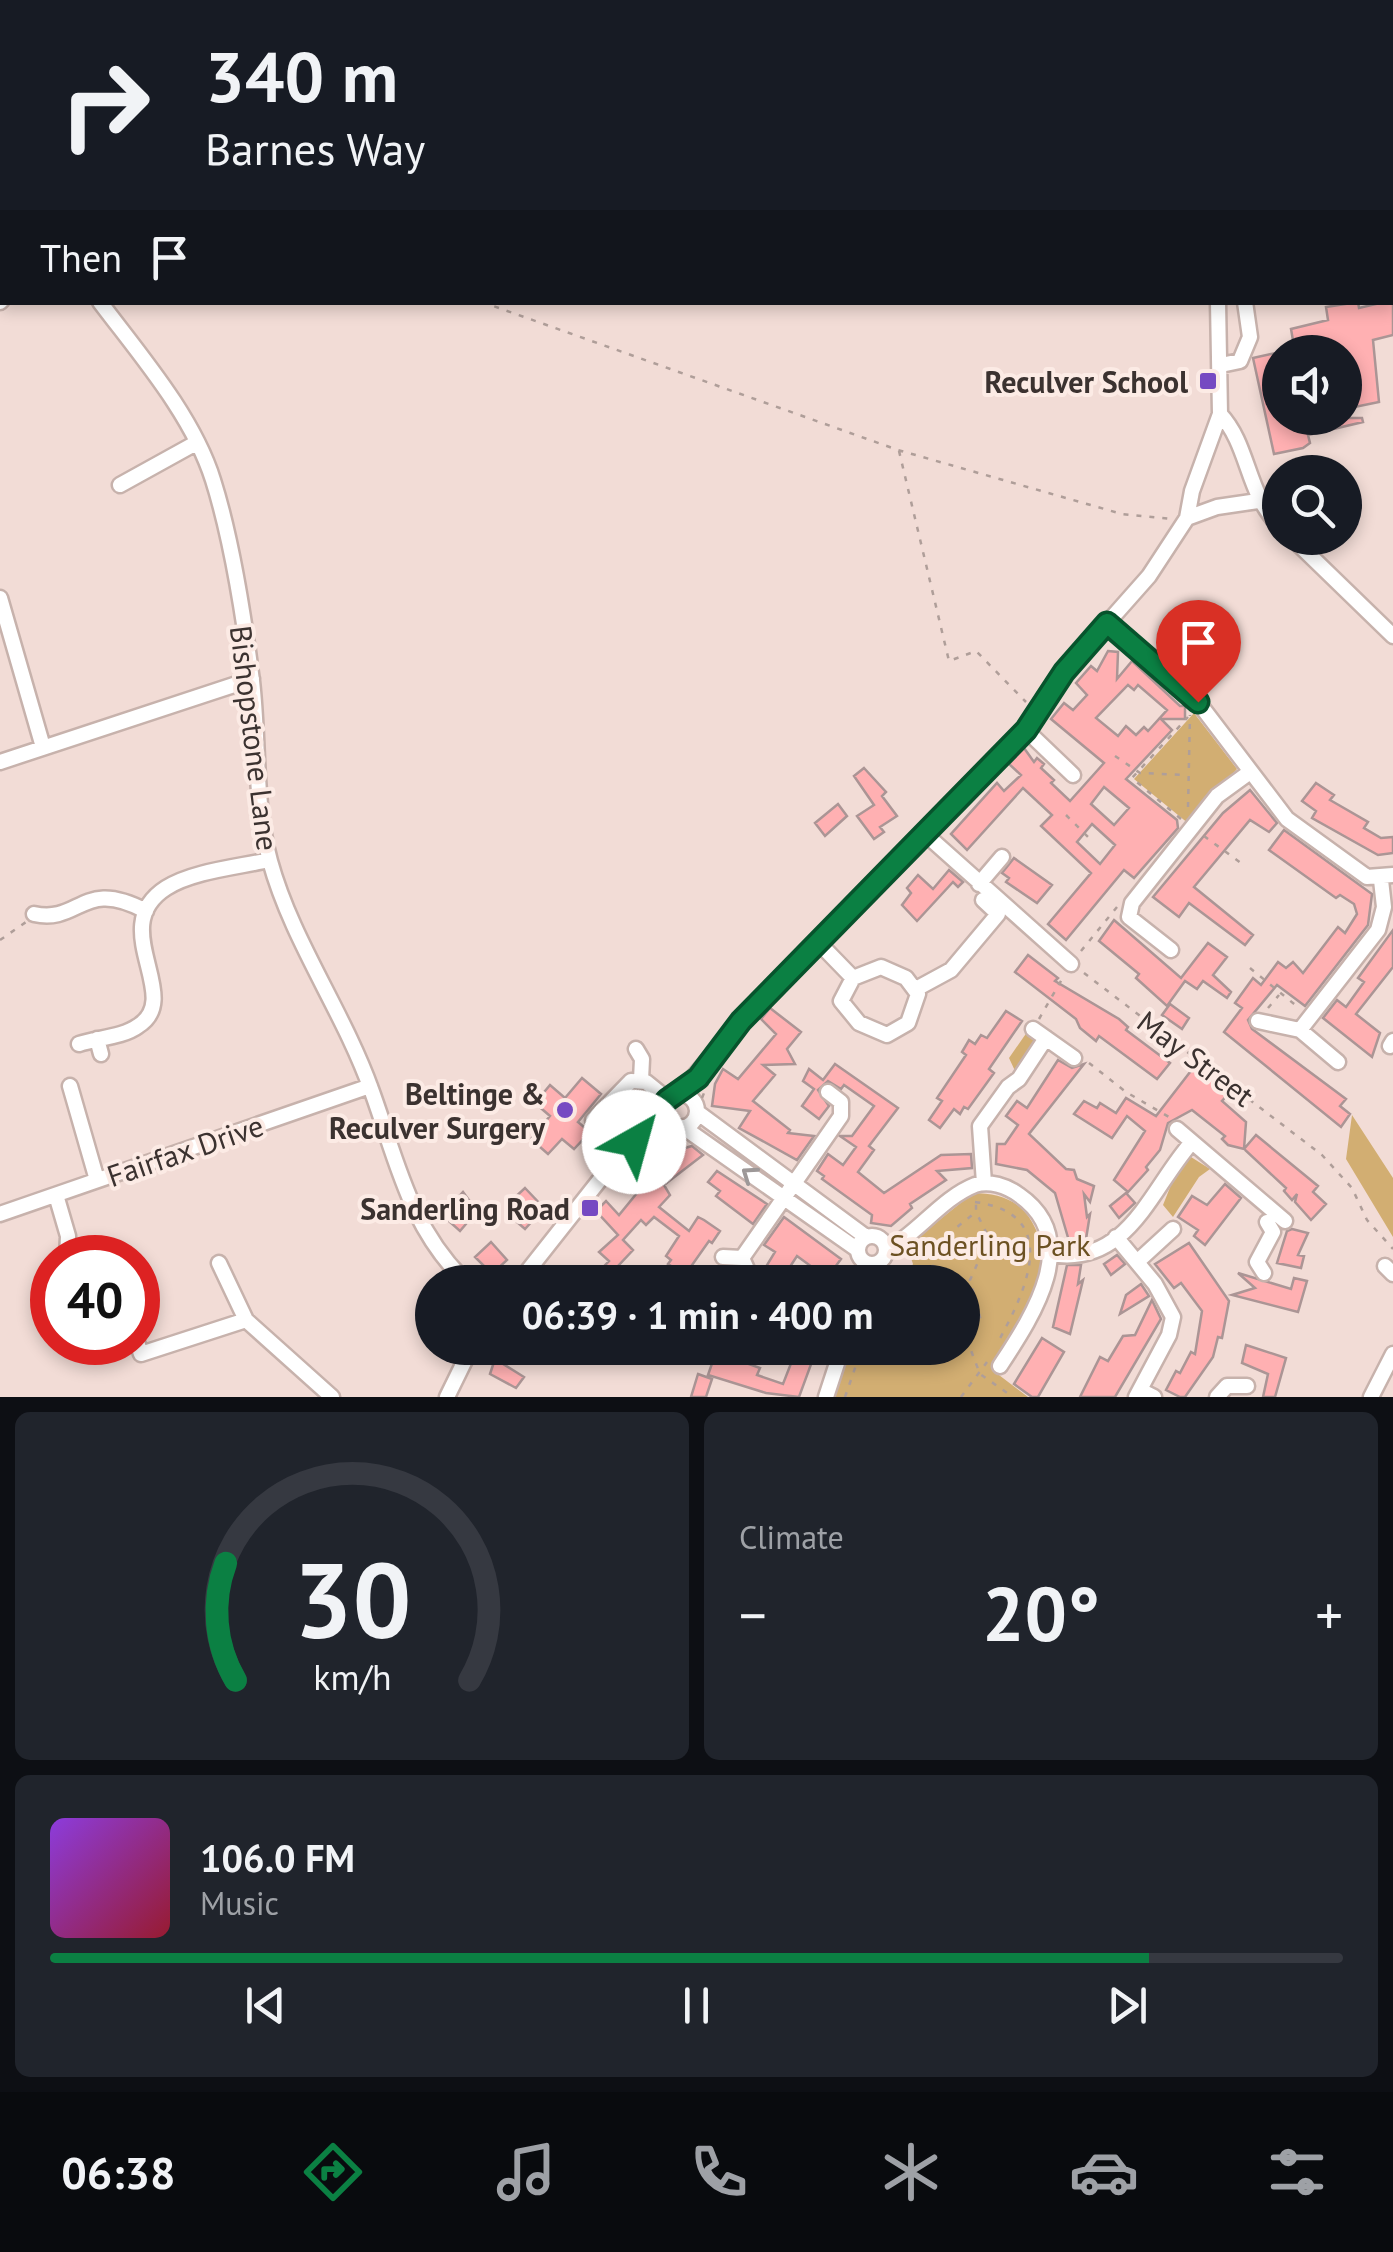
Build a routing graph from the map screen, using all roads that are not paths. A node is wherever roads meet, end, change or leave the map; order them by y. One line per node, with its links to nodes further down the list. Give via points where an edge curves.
1 (102, 305): 6 (street, Bishopstone Lane)
2 (1218, 305): 4 (street)
3 (1246, 305): 4 (street, via 1247,350 1240,361)
4 (1221, 365): 5 (street)
5 (1220, 414): 8 (street); 10 (street)
6 (196, 443): 7 (street); 15 (street, Bishopstone Lane, via 213,479)
7 (120, 486)
8 (1258, 501): 9 (street); 10 (street)
9 (1262, 506)
10 (1187, 518): 13 (street, via 1150,576)
11 (1310, 555): 14 (street)
12 (0, 598): 17 (street)
13 (1107, 623): 16 (street); 19 (street)
14 (1393, 636)
15 (252, 679): 17 (street); 23 (street, Bishopstone Lane)
16 (1026, 730): 20 (street); 21 (street)
17 (43, 747): 18 (street)
18 (0, 762)
19 (1250, 772): 24 (street, via 1287,818 1367,878); 29 (street, via 1217,796 1132,903 1129,917)
20 (1073, 775)
21 (923, 832): 25 (street); 28 (street)
22 (1002, 858): 25 (street)
23 (270, 860): 26 (street, via 170,886); 44 (street, Bishopstone Lane, via 288,914)
24 (1387, 877): 34 (street, via 1378,930)
25 (976, 888): 30 (street); 32 (street, via 998,914 951,970)
26 (146, 911): 27 (street, via 107,896 58,914); 35 (street, via 141,938 153,1007 140,1026)
27 (34, 914)
28 (818, 943): 31 (street); 41 (street, via 741,1021)
29 (1170, 950)
30 (1071, 964)
31 (853, 978): 32 (street, via 877,967); 32 (street, via 842,1005 882,1035 908,1023)
32 (916, 989)
33 (1258, 1021): 34 (street)
34 (1300, 1030): 40 (street)
35 (97, 1038): 36 (street); 38 (street)
36 (79, 1044)
37 (636, 1049): 42 (street)
38 (101, 1054)
39 (1074, 1058): 54 (street, via 1040,1033 980,1126)
40 (1338, 1062)
41 (698, 1078): 46 (street); 47 (street)
42 (642, 1080): 46 (street); 48 (street, via 626,1083)
43 (70, 1086): 53 (street)
44 (370, 1086): 53 (street, Fairfax Drive); 69 (street, Bishopstone Lane, via 415,1216)
45 (828, 1092): 55 (street, via 841,1102 841,1116)
46 (670, 1100): 47 (street); 49 (street, via 665,1119); 51 (street)
47 (696, 1108): 49 (street, via 692,1122); 55 (street)
48 (593, 1120)
49 (678, 1127): 51 (street); 57 (street, one-way to 49)
50 (1177, 1129): 52 (street)
51 (634, 1142): 70 (street)
52 (1192, 1142): 61 (street, via 1162,1178 1152,1205); 73 (street, via 1272,1221 1257,1262)
53 (98, 1180): 56 (street, Fairfax Drive)
54 (984, 1183): 63 (street); 64 (street, via 1017,1193 1034,1207)
55 (794, 1184): 57 (street); 62 (street)
56 (56, 1195): 58 (street, Fairfax Drive); 60 (street)
57 (784, 1198): 62 (street); 66 (street)
58 (0, 1214)
59 (1172, 1229): 67 (street)
60 (68, 1235)
61 (1116, 1237): 64 (street, via 1076,1258); 67 (street)
62 (862, 1244): 63 (street, via 878,1236); 72 (street, via 862,1260)
63 (887, 1250): 72 (street)
64 (1052, 1254): 77 (street, via 1048,1279)
65 (723, 1256): 66 (street)
66 (742, 1258): 71 (street)
67 (1136, 1262): 81 (street, via 1174,1323)
68 (218, 1263): 74 (street)
69 (450, 1265)
70 (534, 1265)
71 (746, 1265)
72 (873, 1265)
73 (1264, 1273)
74 (246, 1320): 75 (street); 82 (street)
75 (160, 1348)
76 (1393, 1354): 86 (street)
77 (994, 1361)
78 (463, 1365): 83 (street)
79 (836, 1365): 84 (street)
80 (1247, 1386): 85 (street, via 1227,1386)
81 (1143, 1394)
82 (332, 1397)
83 (447, 1397)
84 (826, 1397)
85 (1217, 1397)
86 (1370, 1397)

